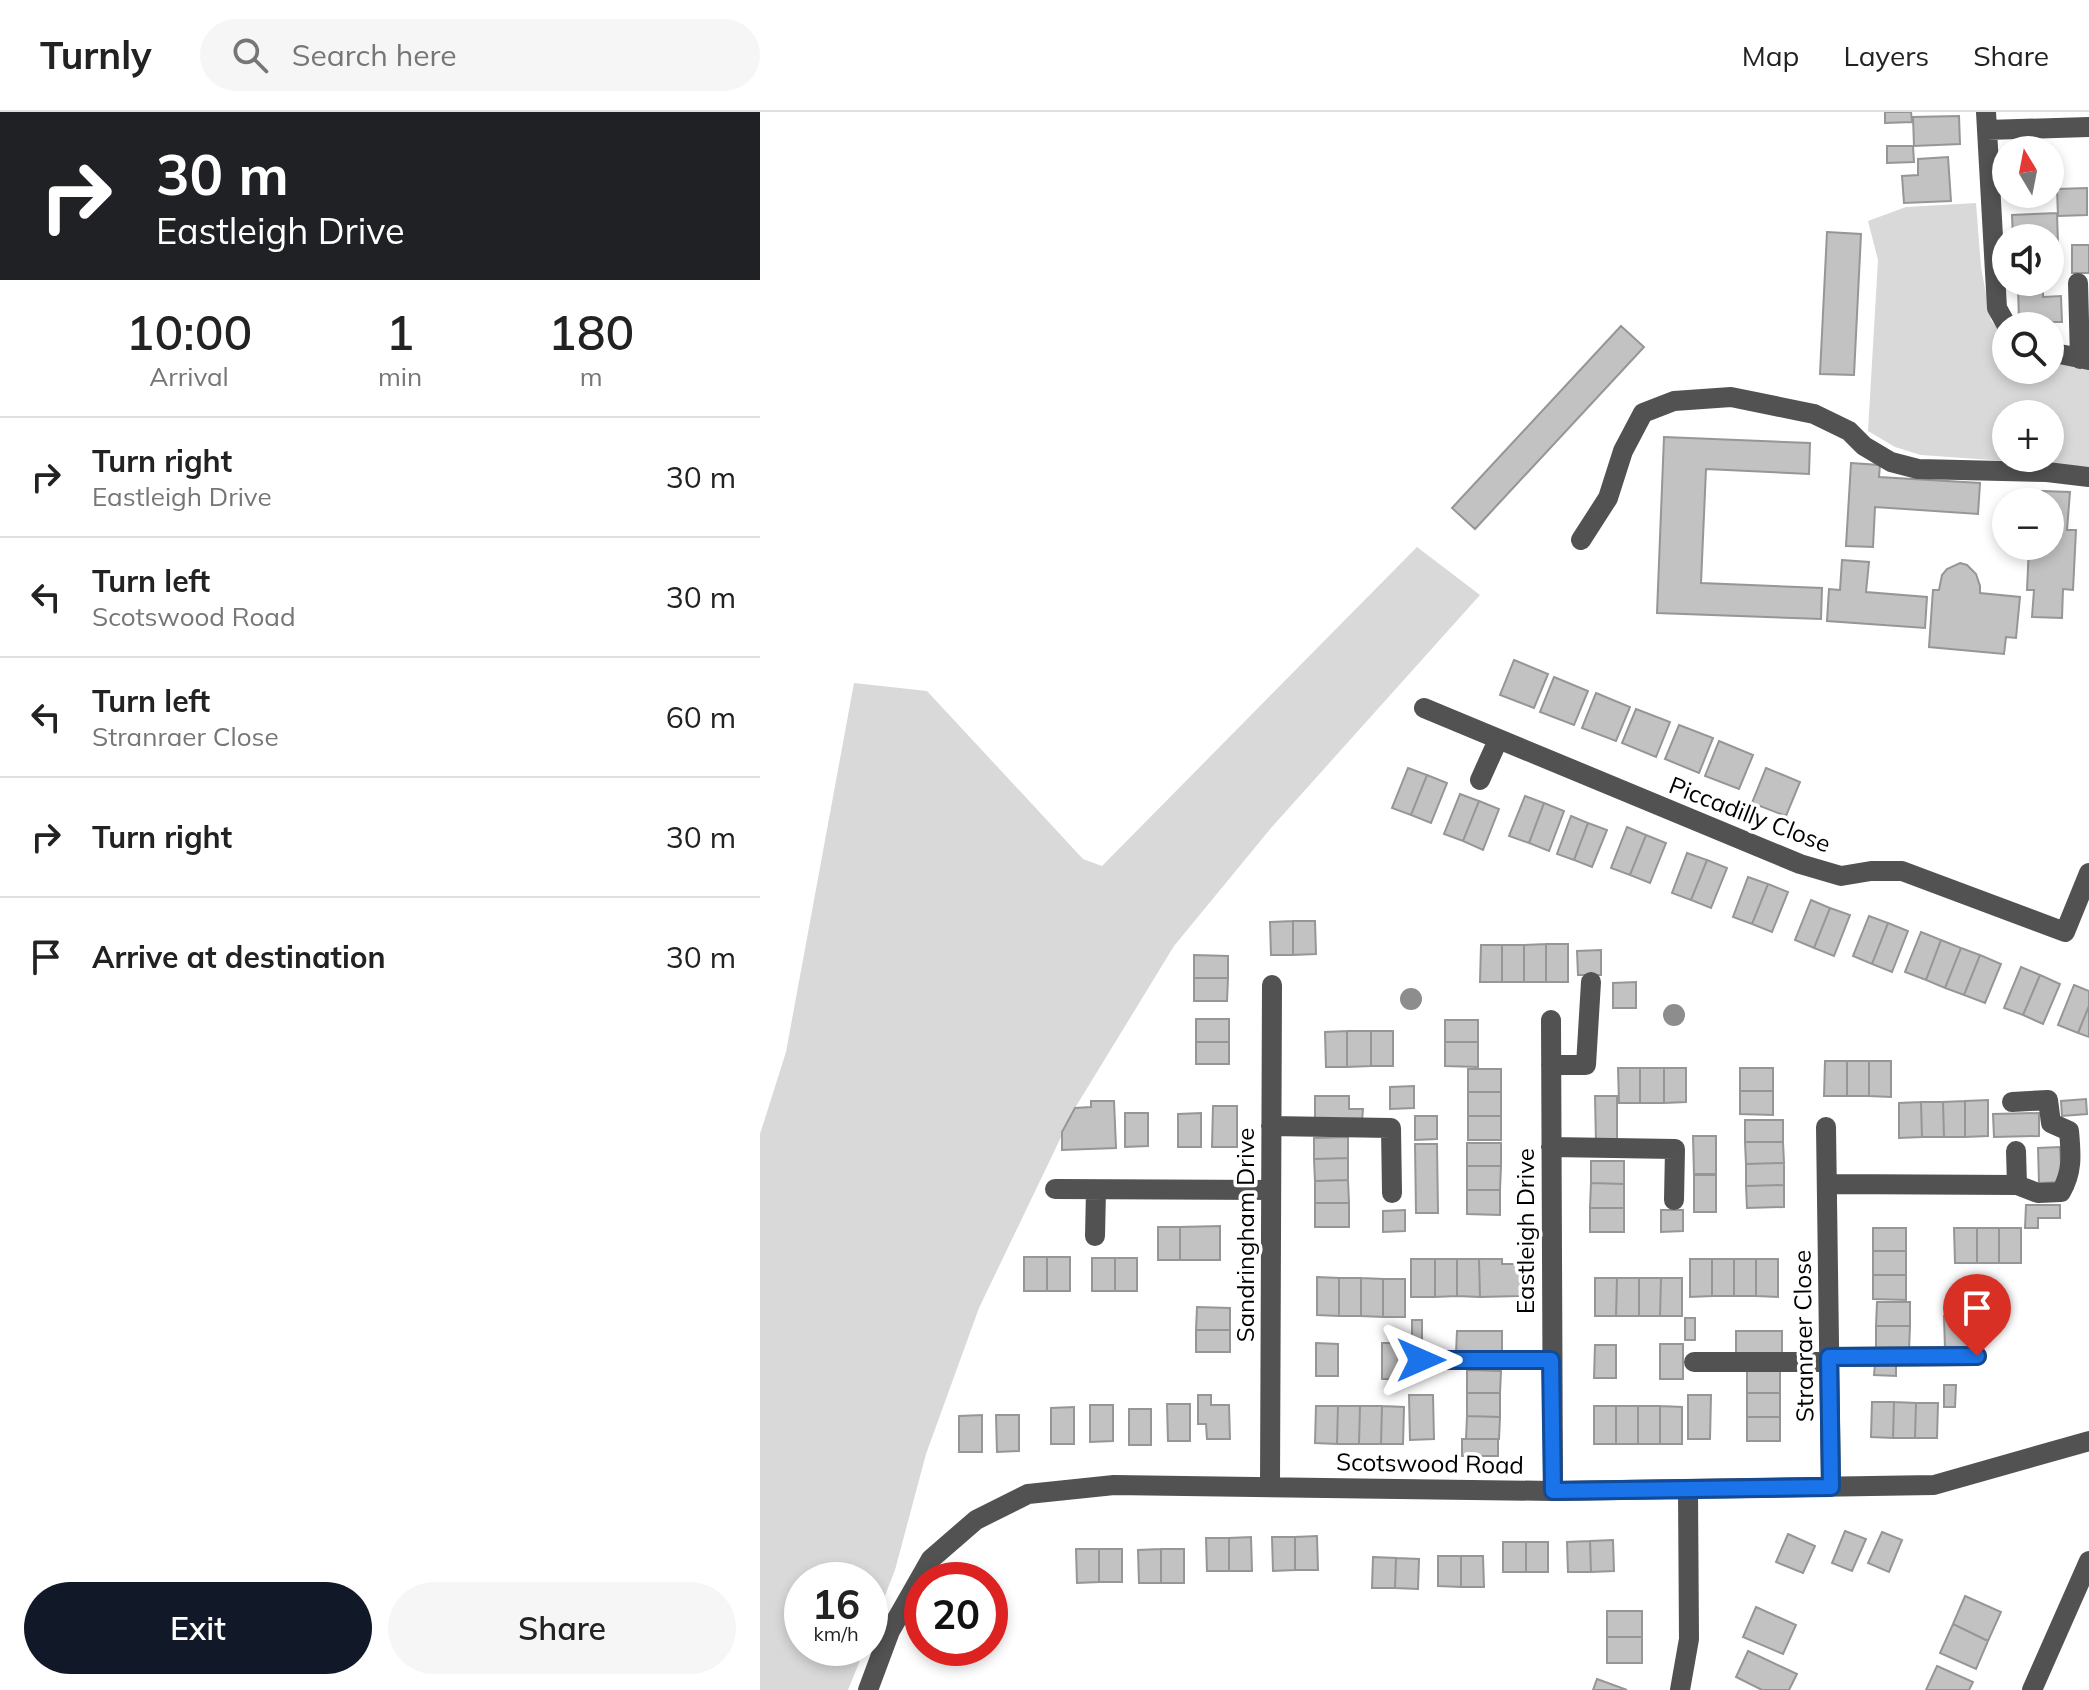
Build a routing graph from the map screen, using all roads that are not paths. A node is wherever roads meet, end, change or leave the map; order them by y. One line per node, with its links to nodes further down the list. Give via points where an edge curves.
1 (1986, 121): 2 (street); 4 (street)
2 (2089, 127)
3 (2078, 283): 6 (street)
4 (1999, 312)
5 (2064, 355): 6 (street)
6 (2085, 360)
7 (2089, 477): 8 (street, via 1918,469 1891,462 1849,431 1814,414 1731,397 1674,401 1643,413 1623,451 1608,498)
8 (1581, 540)
9 (1424, 708): 10 (street, Piccadilly Close)
10 (1498, 740): 11 (street); 12 (street, Piccadilly Close, via 1800,864 1841,876 1902,871 2065,932)
11 (1480, 780)
12 (2089, 873)
13 (1591, 982): 16 (street, via 1586,1065)
14 (1272, 985): 18 (street, Sandringham Drive)
15 (1551, 1020): 16 (street, Eastleigh Drive)
16 (1551, 1065): 20 (street, Eastleigh Drive)
17 (2012, 1102): 23 (street, via 2048,1100 2051,1123 2069,1131 2072,1164 2061,1192 2038,1193)
18 (1271, 1126): 26 (street, Sandringham Drive); 27 (street, via 1391,1128)
19 (1826, 1127): 22 (street, Stranraer Close)
20 (1551, 1147): 28 (street, via 1675,1149); 32 (street, Eastleigh Drive)
21 (2016, 1151): 23 (street)
22 (1828, 1184): 23 (street); 33 (street, Stranraer Close)
23 (2017, 1185)
24 (1055, 1189): 25 (street)
25 (1096, 1190): 26 (street); 29 (street)
26 (1271, 1190): 36 (street, Sandringham Drive)
27 (1392, 1193)
28 (1674, 1200)
29 (1095, 1236)
30 (1977, 1356): 33 (street)
31 (1421, 1360): 32 (street)
32 (1551, 1360): 39 (street, Eastleigh Drive)
33 (1829, 1360): 34 (street); 37 (street, Stranraer Close)
34 (1694, 1362)
35 (2089, 1441): 37 (street, Scotswood Road, via 1934,1485)
36 (1270, 1486): 39 (street, Scotswood Road); 41 (street, Scotswood Road, via 1114,1485 1028,1494 976,1520 931,1559 890,1631)
37 (1831, 1487): 38 (street, Scotswood Road)
38 (1688, 1490): 39 (street, Scotswood Road); 42 (street, via 1689,1639)
39 (1553, 1491)
40 (2089, 1561): 43 (street)
41 (868, 1690)
42 (1680, 1690)
43 (2032, 1690)

